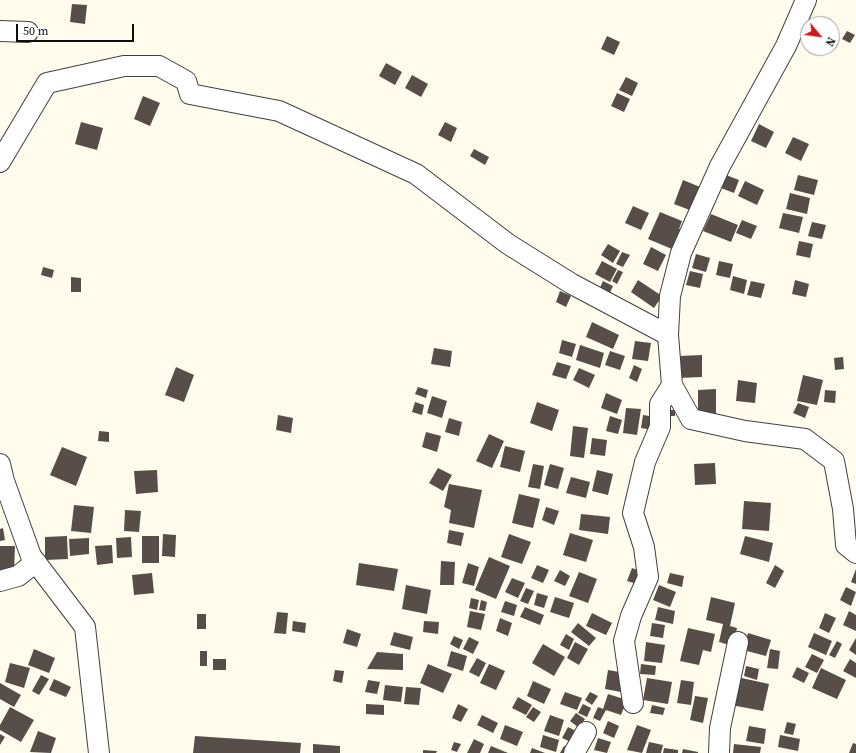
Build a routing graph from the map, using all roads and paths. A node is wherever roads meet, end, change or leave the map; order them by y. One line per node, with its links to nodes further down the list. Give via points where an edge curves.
1 (806, 0): 5 (street, via 786,46 720,166 681,253 670,296)
2 (0, 31): 3 (street)
3 (28, 32)
4 (0, 162): 5 (street, via 47,83 124,66 159,66 186,80 190,94 279,111 416,174 508,244 572,284)
5 (668, 335): 6 (street)
6 (672, 385): 8 (street, via 691,419 745,431 805,439 834,461 846,545); 12 (street, via 660,404 660,427 645,462 633,513 644,547 648,577 631,616 624,641)
7 (1, 476): 9 (street, via 31,556)
8 (856, 553)
9 (36, 562): 10 (street, via 18,576); 14 (street, via 85,627)
10 (0, 581)
11 (738, 642): 16 (street, via 720,728)
12 (633, 703)
13 (586, 732): 15 (street)
14 (99, 753)
15 (574, 753)
16 (719, 753)

